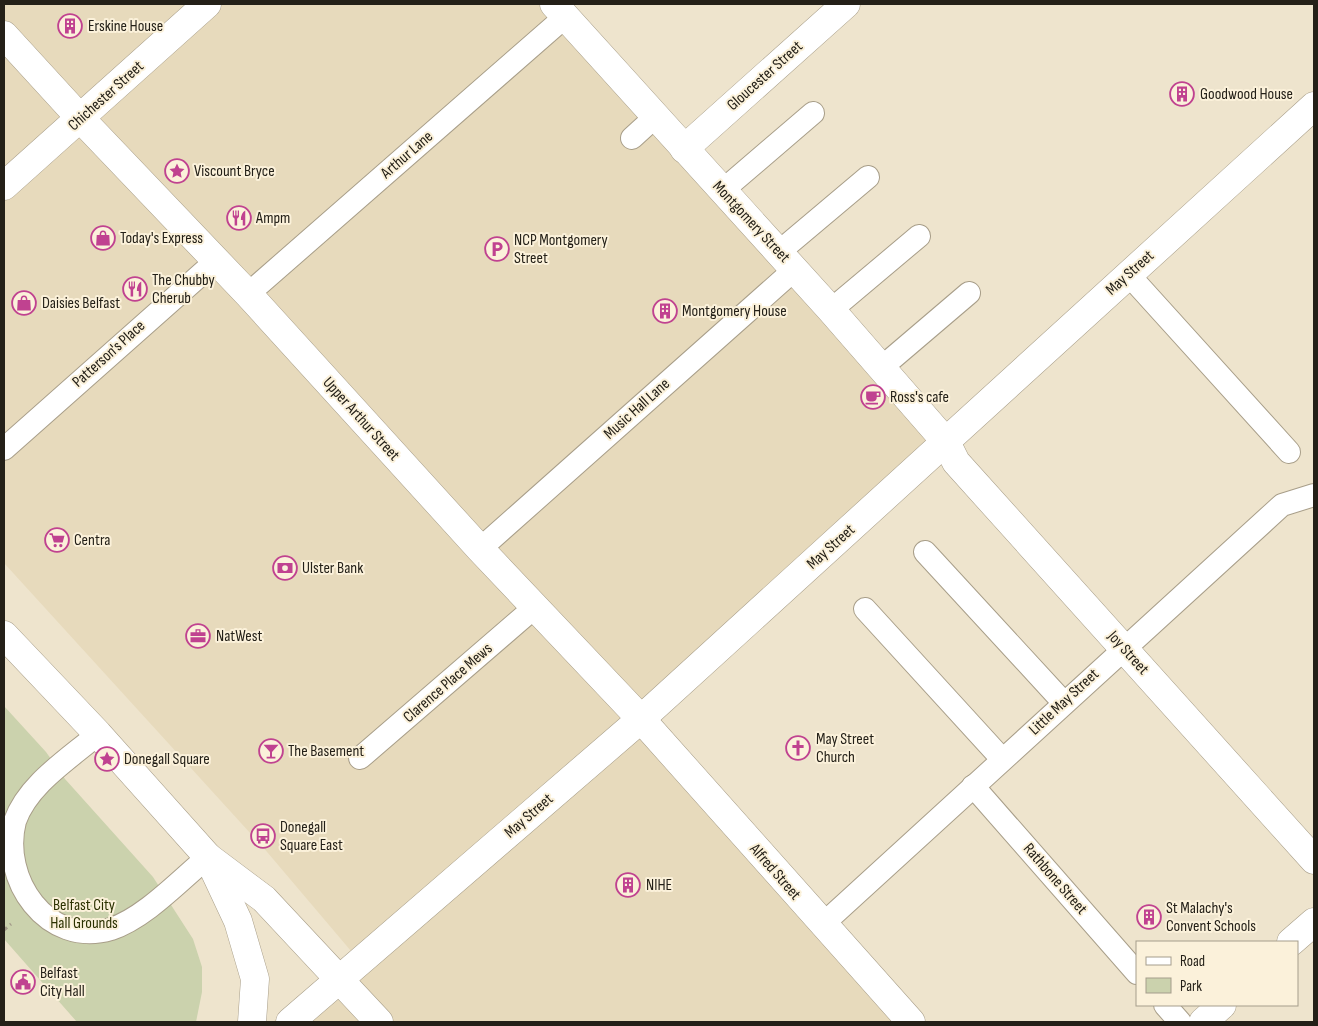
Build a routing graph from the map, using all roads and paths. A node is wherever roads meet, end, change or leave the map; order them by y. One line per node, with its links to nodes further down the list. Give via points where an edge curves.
1 (207, 4): 8 (street, Chichester Street)
2 (846, 4): 10 (street, Gloucester Street)
3 (560, 10): 7 (street, Montgomery Street); 19 (lane, Arthur Lane)
4 (4, 34): 8 (street, Upper Arthur Street)
5 (1314, 106): 17 (street, May Street)
6 (813, 113): 13 (lane)
7 (655, 117): 9 (lane); 10 (street, Montgomery Street)
8 (81, 119): 12 (street, Chichester Street); 15 (street, Upper Arthur Street)
9 (632, 138)
10 (684, 149): 13 (street, Montgomery Street)
11 (868, 177): 16 (lane, Music Hall Lane)
12 (4, 186)
13 (722, 191): 16 (street, Montgomery Street)
14 (919, 236): 20 (lane)
15 (216, 261): 19 (street, Upper Arthur Street); 23 (lane, Patterson's Place)
16 (787, 261): 20 (street, Montgomery Street); 26 (lane, Music Hall Lane)
17 (1128, 274): 22 (street, May Street); 24 (lane)
18 (969, 293): 21 (lane)
19 (248, 294): 26 (street, Upper Arthur Street)
20 (831, 310): 21 (street, Montgomery Street)
21 (881, 368): 22 (street, Montgomery Street)
22 (946, 442): 31 (street, Joy Street, via 956,462); 33 (street, May Street)
23 (4, 449)
24 (1290, 452)
25 (1314, 495): 31 (lane, Little May Street, via 1282,505)
26 (480, 549): 28 (street, Upper Arthur Street)
27 (925, 552): 32 (lane)
28 (535, 607): 33 (street, Upper Arthur Street); 35 (lane, Clarence Place Mews)
29 (865, 609): 36 (lane)
30 (4, 635): 34 (street)
31 (1123, 648): 32 (lane, Little May Street); 39 (street, Joy Street)
32 (1064, 702): 36 (lane, Little May Street)
33 (641, 719): 41 (street, Alfred Street); 44 (street, May Street)
34 (98, 734): 38 (street); 38 (lane, via 26,798 15,820 9,842 10,865 18,886 32,906 49,920 69,929 88,932 110,929 131,919)
35 (360, 758)
36 (1002, 759): 37 (lane, Little May Street)
37 (973, 786): 41 (lane, Little May Street); 43 (lane, Rathbone Street)
38 (208, 858): 44 (street, via 264,899); 47 (street, via 238,921 255,979)
39 (1314, 860)
40 (1314, 922): 42 (street)
41 (822, 925): 50 (street, Alfred Street)
42 (1292, 941)
43 (1136, 972)
44 (340, 978): 48 (street, May Street); 49 (street)
45 (1166, 1006): 51 (lane)
46 (1221, 1006): 52 (street)
47 (252, 1022)
48 (290, 1022)
49 (379, 1022)
50 (911, 1022)
51 (1180, 1022)
52 (1203, 1022)

